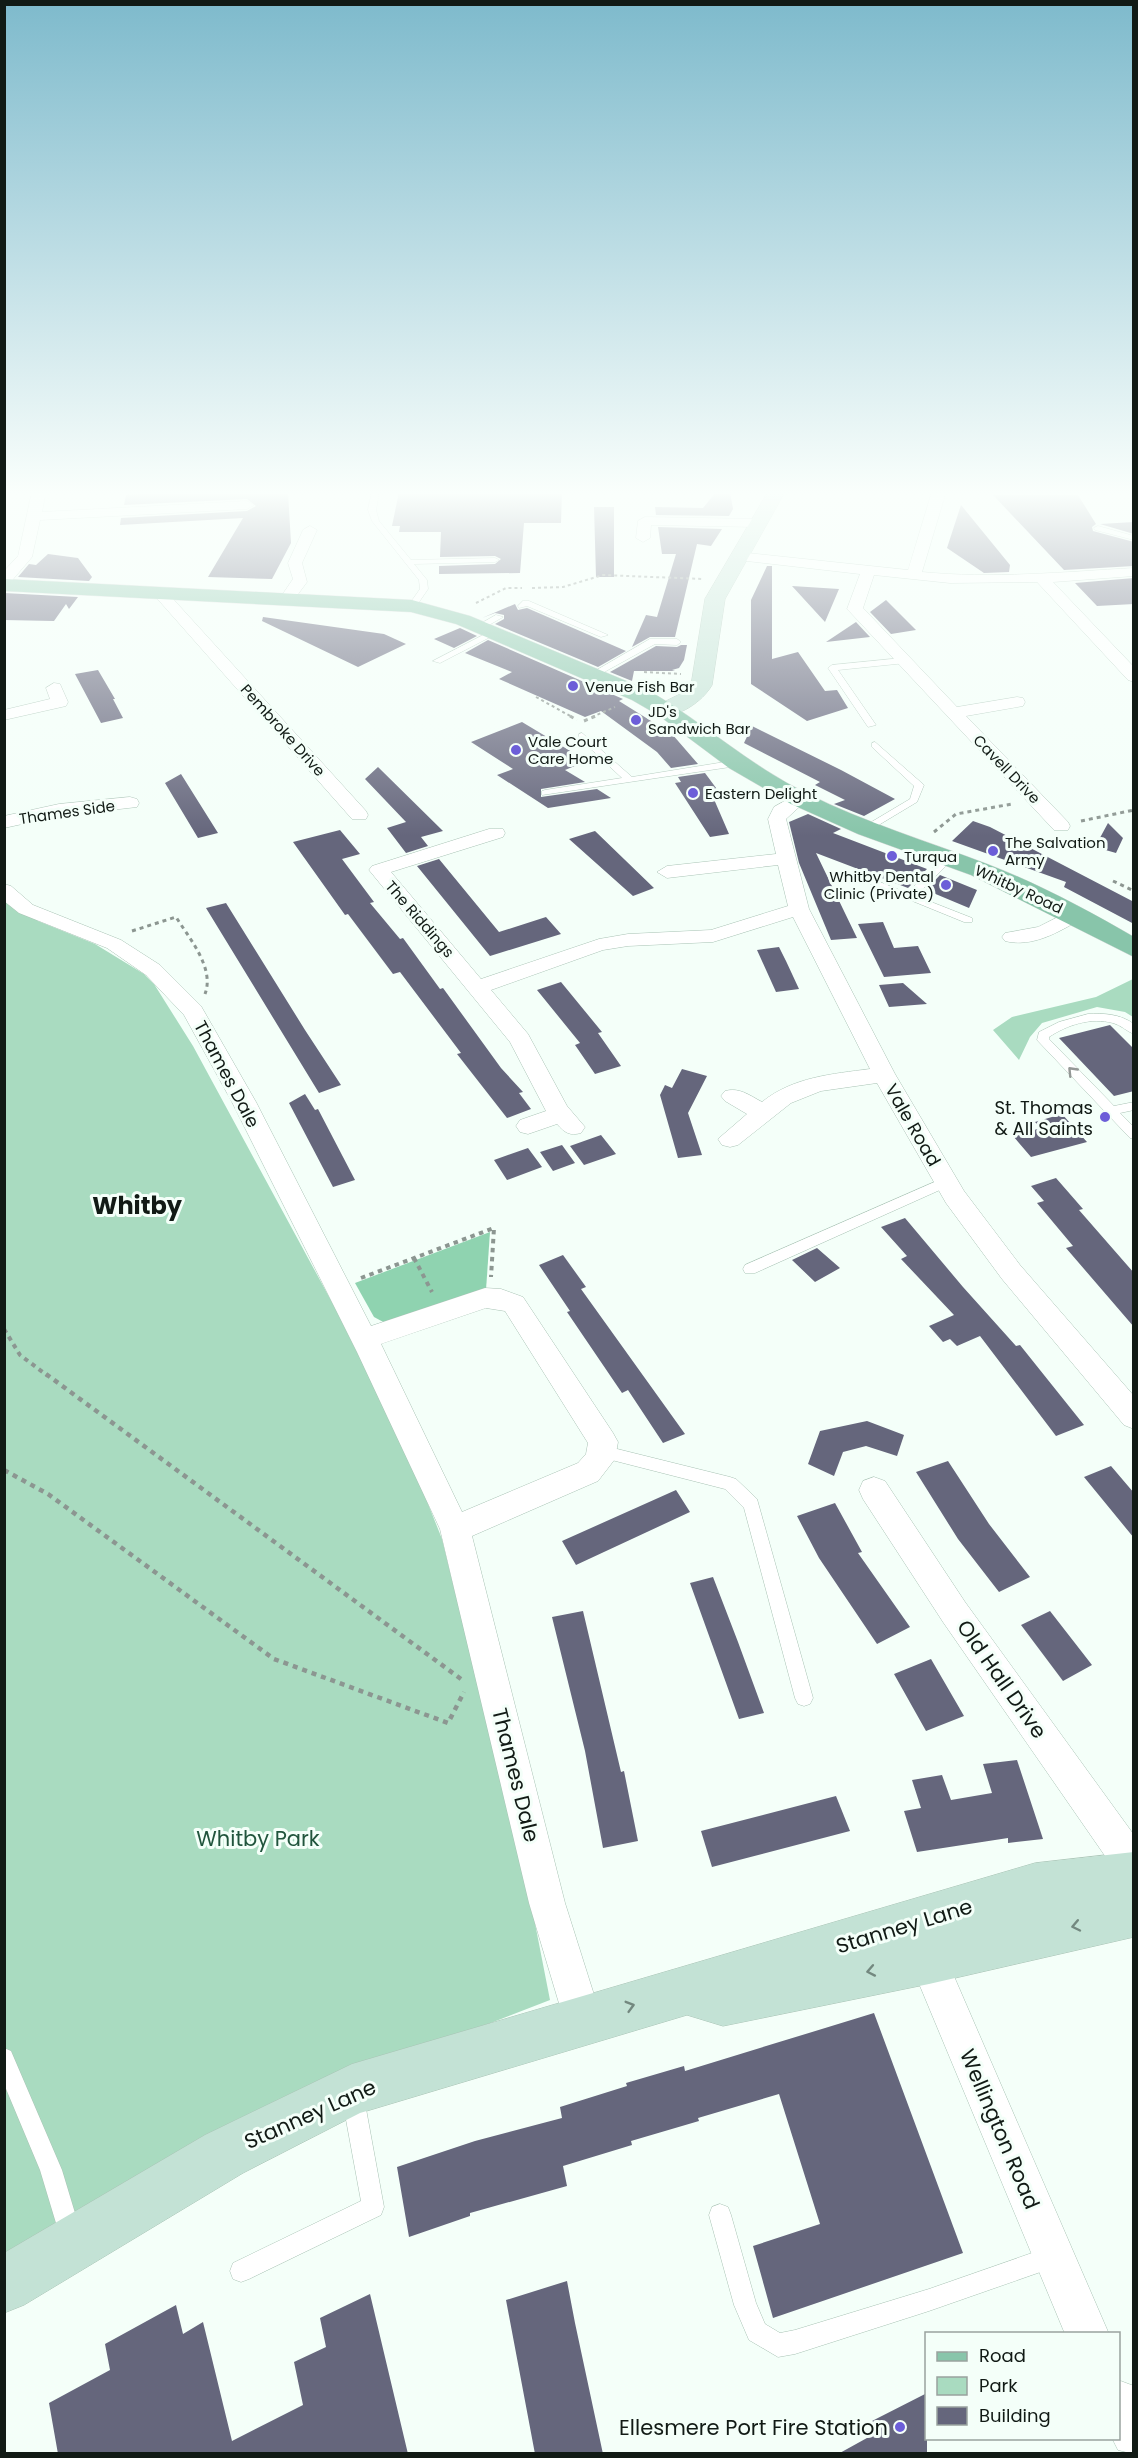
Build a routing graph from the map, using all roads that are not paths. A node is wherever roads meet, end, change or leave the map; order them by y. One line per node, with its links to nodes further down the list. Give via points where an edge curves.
1 (172, 607): 27 (street, Pembroke Drive)
2 (415, 607): 7 (main road, Whitby Road)
3 (535, 607): 8 (lane)
4 (714, 607): 16 (main road, via 703,684)
5 (856, 607): 11 (street, Cavell Drive)
6 (1068, 607): 13 (street)
7 (491, 626): 10 (lane); 12 (main road, Whitby Road)
8 (604, 635)
9 (677, 642): 12 (lane, via 653,641)
10 (437, 661)
11 (903, 661): 17 (street, Cavell Drive); 19 (lane, via 832,668)
12 (594, 674): 16 (main road, Whitby Road)
13 (1134, 677)
14 (61, 702): 18 (street)
15 (1017, 702): 17 (street, Cavell Drive)
16 (666, 710): 22 (main road, Whitby Road)
17 (952, 713): 29 (street, Cavell Drive)
18 (4, 714)
19 (871, 725)
20 (582, 736): 23 (lane)
21 (875, 745): 30 (lane, via 919,785 914,800)
22 (737, 763): 23 (lane); 25 (main road, Whitby Road)
23 (629, 779): 24 (lane)
24 (545, 793)
25 (799, 799): 30 (main road, Whitby Road); 32 (street, Vale Road, via 781,811 777,819)
26 (130, 803): 28 (street, Thames Side, via 59,810)
27 (359, 815)
28 (4, 822)
29 (1061, 826)
30 (867, 829): 33 (main road, Whitby Road)
31 (496, 833): 45 (street, The Riddings, via 479,847 379,870)
32 (788, 858): 34 (street); 38 (street, Vale Road)
33 (948, 858): 37 (lane); 39 (main road, Whitby Road)
34 (667, 872)
35 (861, 878): 37 (lane)
36 (4, 890): 57 (street, Thames Dale, via 44,918 114,944 153,970 193,1011 244,1102)
37 (909, 897): 40 (lane)
38 (799, 909): 45 (street, via 713,936 599,945); 47 (street, Vale Road)
39 (1074, 915): 41 (street); 44 (main road, Whitby Road)
40 (968, 920)
41 (1044, 932): 42 (street); 43 (street)
42 (1012, 938)
43 (1059, 947)
44 (1134, 949)
45 (479, 987): 52 (street, via 520,1039 567,1121)
46 (1134, 1030): 50 (lane, one-way to 46, via 1042,1040 1043,1035 1101,1017)
47 (884, 1074): 51 (street, via 817,1084 783,1097); 55 (street, Vale Road)
48 (733, 1096): 51 (street)
49 (1134, 1106): 50 (lane)
50 (1111, 1111): 53 (lane)
51 (764, 1113): 54 (street)
52 (528, 1126)
53 (1134, 1136)
54 (730, 1139)
55 (946, 1182): 56 (lane); 58 (street, Vale Road, via 1011,1272)
56 (750, 1269)
57 (364, 1339): 59 (street, via 490,1298 514,1304 603,1442); 61 (street, Thames Dale)
58 (1134, 1417)
59 (601, 1451): 61 (street, via 600,1459 588,1472); 62 (lane, via 730,1484 751,1504)
60 (874, 1491): 63 (street, Old Hall Drive, via 954,1612)
61 (455, 1529): 67 (street, Thames Dale, via 547,1903)
62 (804, 1698)
63 (1134, 1866)
64 (1134, 1875): 66 (main road, Stanney Lane, via 1035,1887)
65 (1134, 1913): 66 (main road, Stanney Lane, one-way to 66)
66 (921, 1942): 67 (main road, Stanney Lane, one-way to 66, via 677,1992 723,2001); 72 (street, Wellington Road)
67 (583, 2020): 69 (main road, Stanney Lane)
68 (4, 2058): 71 (lane, via 51,2170)
69 (352, 2091): 71 (main road, Stanney Lane, via 224,2154); 73 (lane, via 373,2207)
70 (720, 2215): 72 (lane, via 745,2305 758,2332 778,2345 929,2300)
71 (73, 2242): 74 (main road, Stanney Lane)
72 (1054, 2256): 75 (street, Wellington Road)
73 (241, 2271)
74 (4, 2285)
75 (1086, 2332)
76 (1120, 2404): 77 (street)
77 (1134, 2434)

